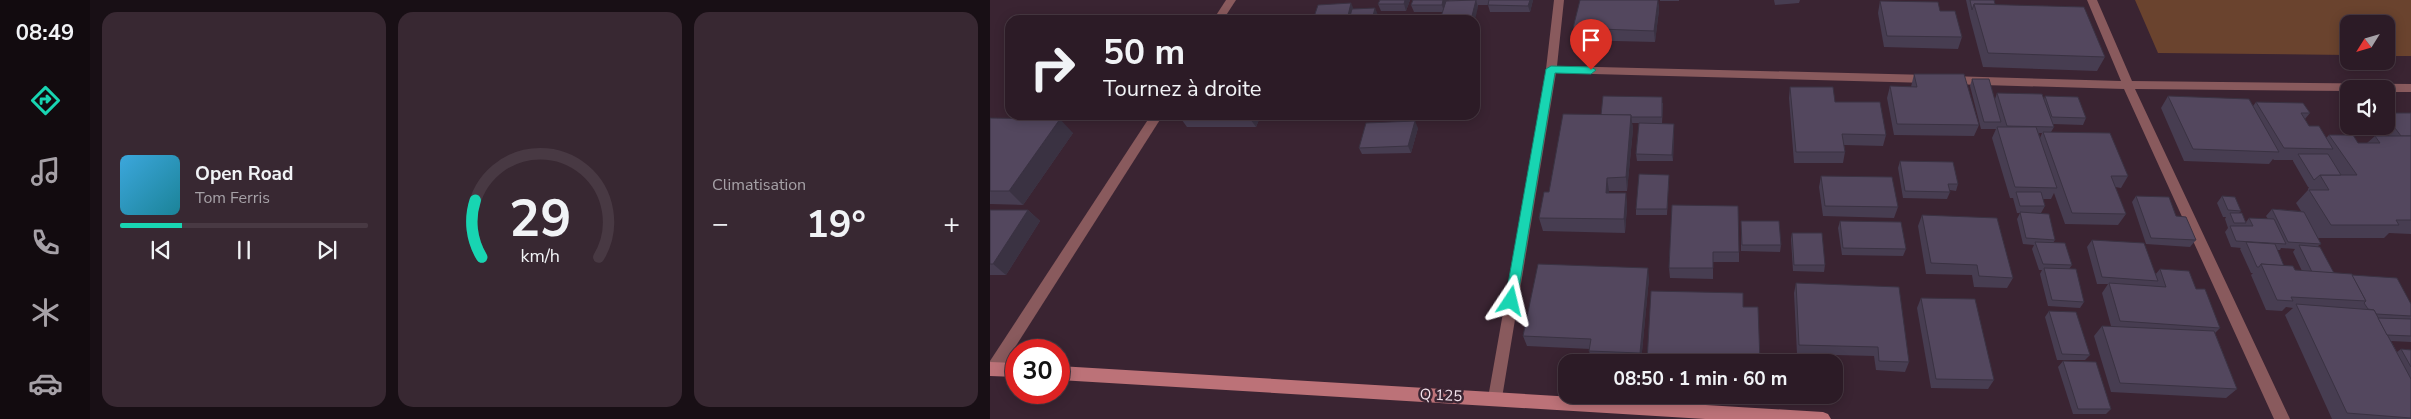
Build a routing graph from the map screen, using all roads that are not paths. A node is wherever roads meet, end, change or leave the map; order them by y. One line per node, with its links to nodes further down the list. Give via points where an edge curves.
1 (1231, 0): 4 (street)
2 (1559, 0): 5 (street)
3 (2092, 0): 6 (street)
4 (1221, 15)
5 (1551, 69): 6 (street); 12 (street)
6 (2128, 85): 7 (street); 15 (street)
7 (2411, 88)
8 (1154, 120): 9 (street)
9 (991, 369): 10 (street)
10 (1005, 370)
11 (1070, 374): 12 (street, Q 125)
12 (1495, 398): 13 (street, Q 125)
13 (1706, 416): 14 (street, Q 125)
14 (1823, 419)
15 (2282, 419)

